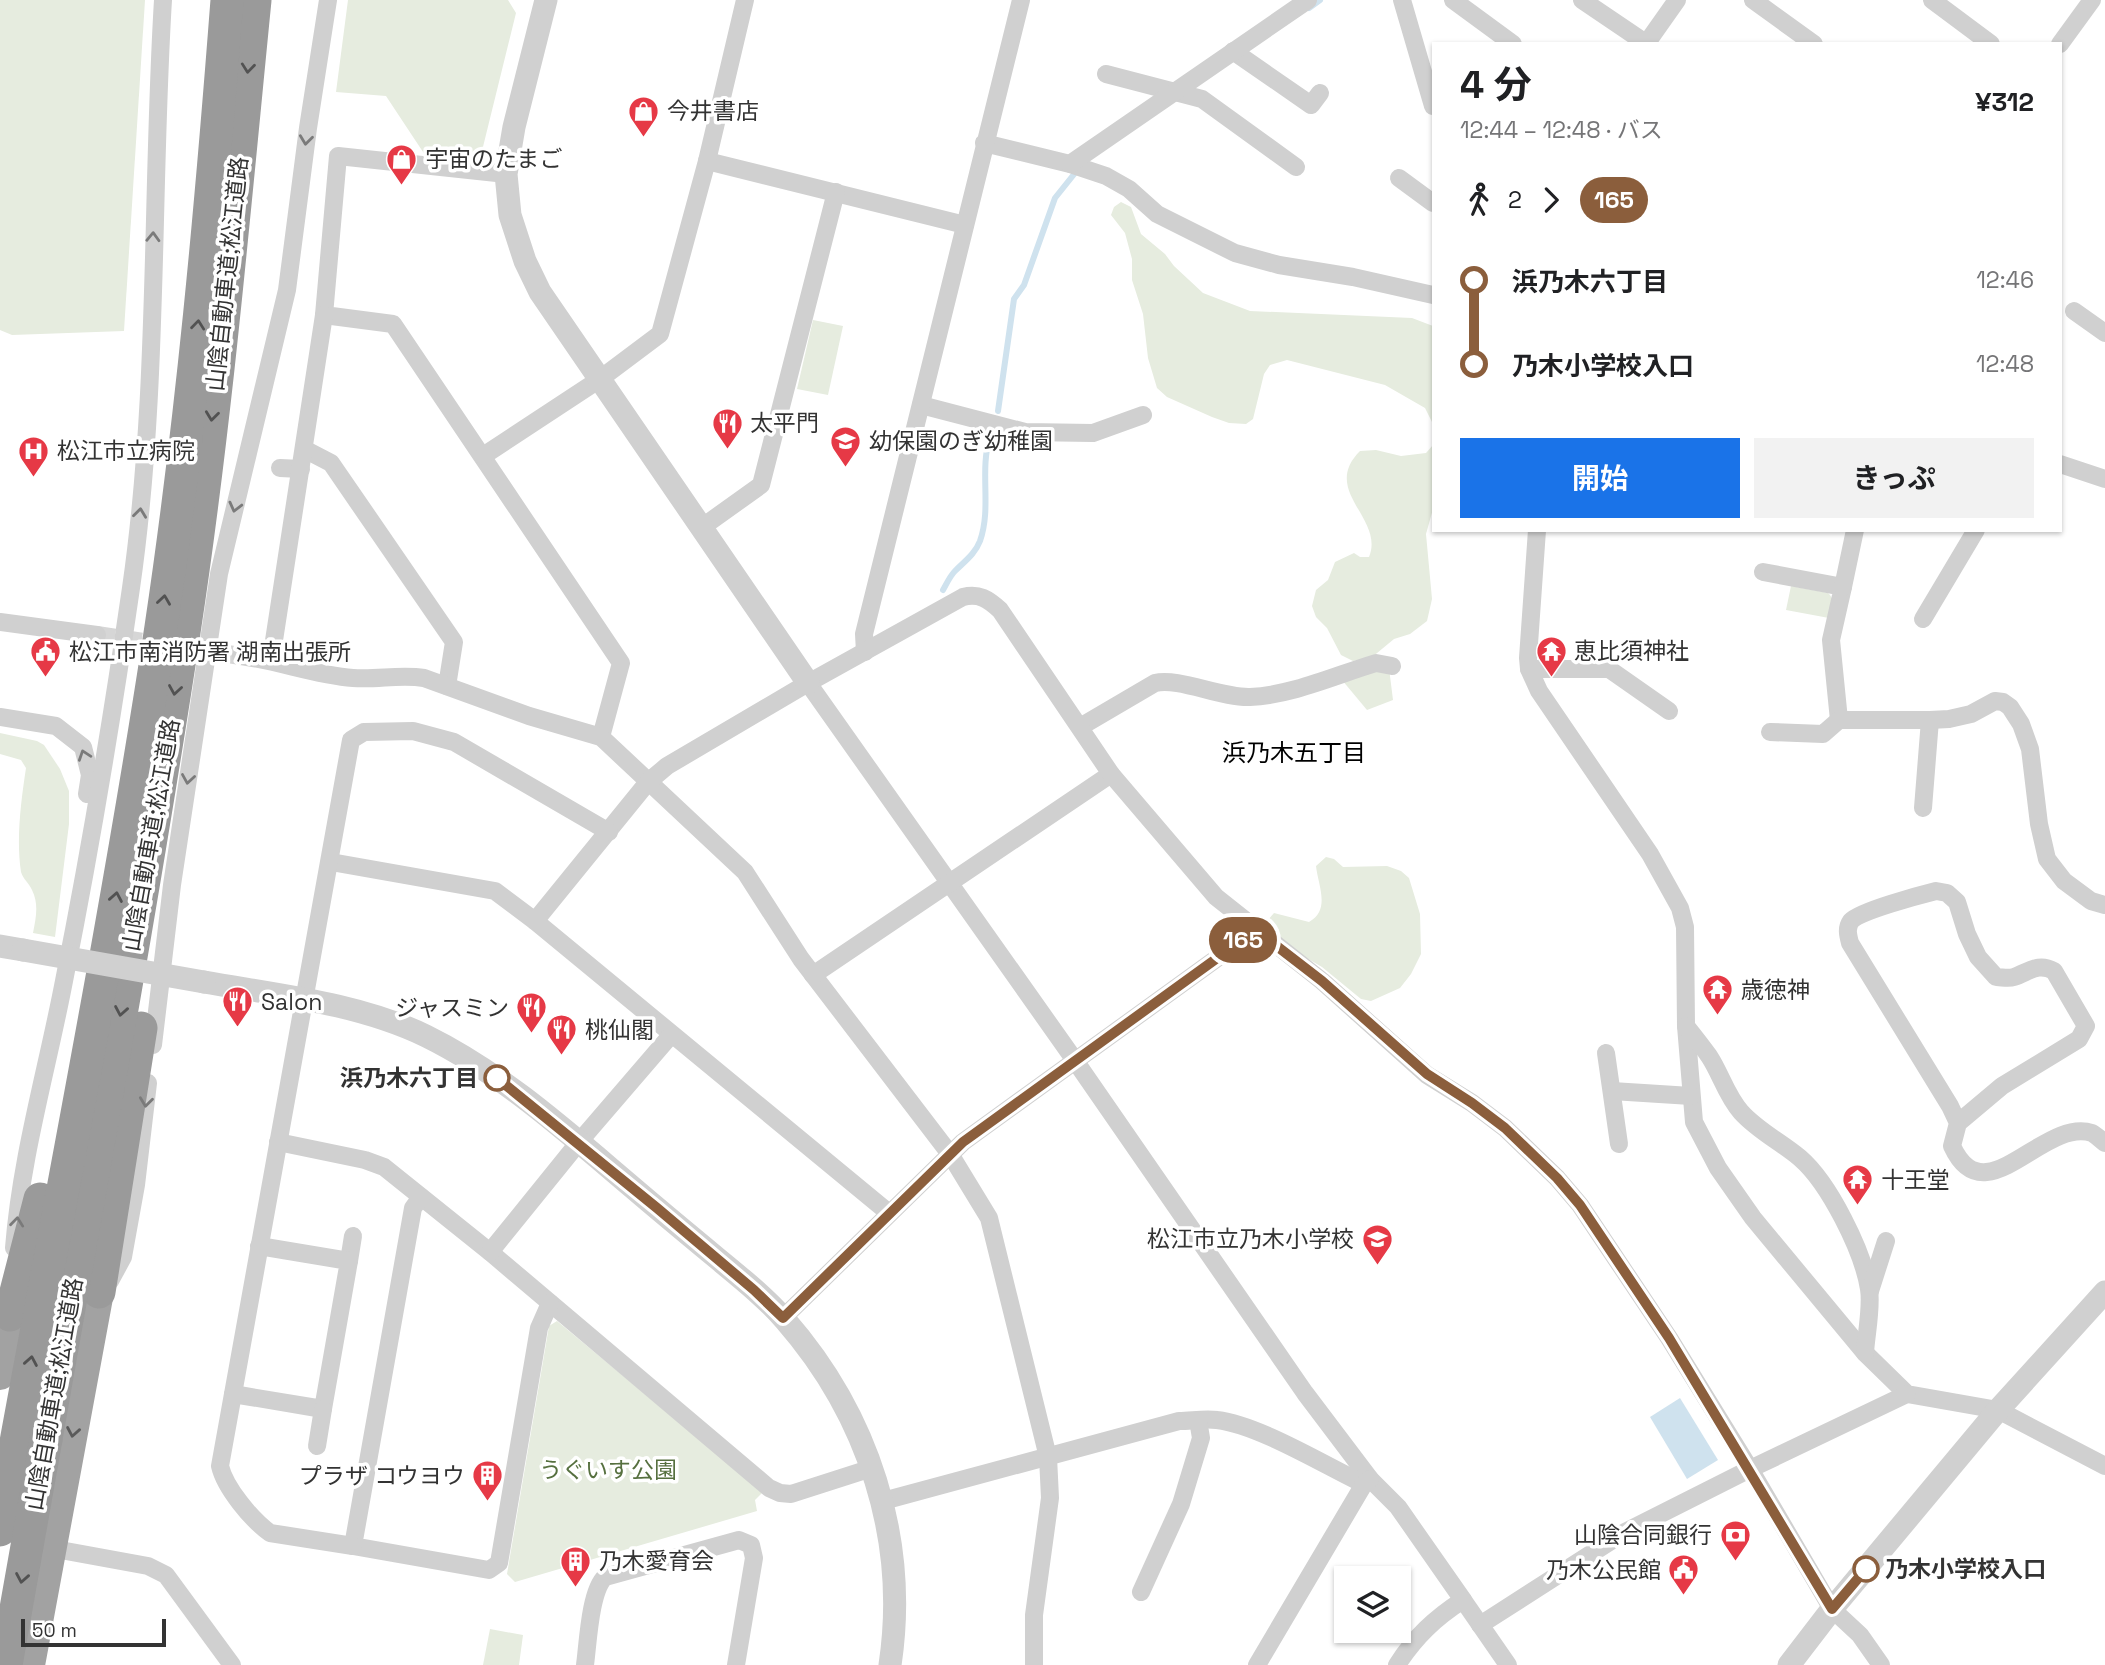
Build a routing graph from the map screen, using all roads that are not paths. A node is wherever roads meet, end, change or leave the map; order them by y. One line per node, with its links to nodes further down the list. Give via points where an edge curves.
1 (163, 0): 79 (street, one-way to 1, via 142,495)
2 (227, 0): 84 (highway, 山陰自動車道;松江道路, one-way to 2, via 161,624 190,408)
3 (255, 0): 74 (highway, 山陰自動車道;松江道路, one-way to 74, via 213,411)
4 (328, 0): 107 (street, one-way to 107, via 287,290 219,575 172,886 136,1185 123,1256 112,1280)
5 (546, 0): 31 (street)
6 (745, 0): 28 (street)
7 (1021, 0): 27 (street)
8 (1308, 0): 22 (street)
9 (1402, 0): 25 (street)
10 (1453, 0): 16 (street)
11 (1583, 0): 17 (street)
12 (1677, 0): 18 (street)
13 (1753, 0): 19 (street)
14 (1932, 0): 20 (street)
15 (2092, 0): 21 (street)
16 (1510, 42)
17 (1643, 42)
18 (1647, 42)
19 (1811, 42)
20 (1988, 42)
21 (2061, 42)
22 (1238, 54): 24 (street); 26 (street)
23 (1106, 74): 24 (street)
24 (1182, 93): 29 (street); 30 (street, via 1202,99)
25 (1432, 103)
26 (1311, 106)
27 (984, 143): 29 (street); 35 (street)
28 (707, 161): 33 (street); 40 (street, via 660,334)
29 (1070, 164): 36 (street, via 1118,182 1157,214 1235,253)
30 (1296, 167)
31 (506, 174): 38 (street, via 338,156); 40 (street, via 510,215 524,261)
32 (1399, 178): 34 (street)
33 (836, 192): 35 (street); 49 (street, via 761,485)
34 (1432, 203)
35 (965, 225): 41 (street)
36 (1432, 295)
37 (2074, 311): 39 (street)
38 (324, 315): 43 (street); 44 (street, via 393,324)
39 (2105, 333)
40 (600, 379): 44 (street); 49 (street)
41 (921, 405): 42 (street, via 1026,432 1093,433); 58 (street, via 864,634)
42 (1143, 415)
43 (304, 449): 47 (street); 64 (street, via 331,463 454,642)
44 (483, 456): 71 (street, via 621,663)
45 (2062, 465): 48 (street)
46 (280, 468): 47 (street)
47 (301, 470): 60 (street)
48 (2105, 479)
49 (701, 528): 63 (street)
50 (1537, 532): 62 (street)
51 (1855, 532): 54 (street)
52 (1975, 532): 55 (street)
53 (1763, 572): 54 (street)
54 (1843, 587): 67 (street, via 1831,640)
55 (1923, 619)
56 (0, 622): 57 (street)
57 (97, 635)
58 (864, 652): 63 (street); 69 (street, via 963,597 978,595 1000,610)
59 (241, 656): 60 (street)
60 (271, 660): 64 (street, via 352,678 409,676)
61 (1392, 666): 69 (street, via 1376,663 1275,695 1249,697 1166,680)
62 (1529, 669): 65 (street, via 1609,669); 87 (street, via 1680,908 1685,927)
63 (808, 683): 73 (street, via 667,766); 78 (street)
64 (447, 685): 71 (street)
65 (1669, 711)
66 (0, 717): 79 (street, one-way to 66, via 80,849 90,775 83,747 56,726)
67 (1839, 720): 68 (street); 70 (street, via 1823,734)
68 (1930, 720): 75 (street); 80 (street, via 1971,714 1995,701 2010,707 2030,749 2047,859 2064,881 2091,901)
69 (1080, 727): 72 (street)
70 (1770, 732)
71 (601, 737): 73 (street)
72 (1111, 774): 78 (street); 82 (street, via 1216,897)
73 (648, 782): 76 (street); 85 (street, via 745,872)
74 (160, 785): 107 (highway, via 152,956); 119 (highway, 山陰自動車道;松江道路, one-way to 119)
75 (1923, 808)
76 (609, 832): 77 (street, via 454,741 413,731 363,732 351,740); 81 (street)
77 (331, 862): 81 (street, via 495,891); 86 (street)
78 (949, 885): 85 (street); 90 (street)
79 (81, 895): 110 (street, one-way to 79, via 17,1217 31,1126)
80 (2105, 905)
81 (535, 921): 88 (street)
82 (1256, 930): 90 (street); 124 (street, via 1322,981 1427,1074 1505,1128 1557,1178 1669,1338)
83 (11, 948): 86 (street, bridge)
84 (107, 948): 110 (highway); 119 (highway, 山陰自動車道;松江道路, one-way to 84)
85 (813, 975): 98 (street)
86 (304, 1000): 94 (street); 95 (street, via 368,1015 424,1035 488,1071)
87 (1686, 1026): 92 (street); 106 (street, via 1740,1111 1815,1173 1849,1229)
88 (671, 1035): 95 (street); 100 (street)
89 (1606, 1053): 91 (street)
90 (1076, 1062): 98 (street); 125 (street)
91 (1612, 1091): 92 (street); 97 (street)
92 (1690, 1096): 112 (street, via 1694,1122 1718,1168 1753,1218)
93 (1958, 1124): 93 (street, via 2002,1086 2079,1039 2086,1026 2054,971 2046,966 2011,978 1996,976 1978,957 1957,902 1947,892 1936,891 1857,916 1848,934); 96 (street, via 1952,1146 1959,1161 1974,1172 1988,1173 2058,1136 2075,1132 2093,1133)
94 (278, 1142): 99 (street, via 384,1167); 103 (street)
95 (579, 1142): 104 (street); 111 (street)
96 (2105, 1143)
97 (1619, 1144)
98 (950, 1154): 100 (street); 121 (street, via 989,1218)
99 (421, 1197): 104 (street); 129 (street, via 413,1208)
100 (889, 1213): 111 (street)
101 (353, 1236): 105 (street)
102 (1886, 1241): 106 (street)
103 (259, 1246): 105 (street); 114 (street)
104 (490, 1252): 109 (street)
105 (349, 1261): 116 (street)
106 (1870, 1291): 112 (street)
107 (99, 1292): 130 (highway, one-way to 130)
108 (2105, 1292): 117 (street)
109 (550, 1303): 123 (street, via 769,1488 791,1493); 129 (street, via 538,1328 499,1563 489,1570)
110 (10, 1315): 113 (highway)
111 (783, 1318): 123 (street, via 836,1388)
112 (1865, 1353): 115 (street)
113 (0, 1375)
114 (233, 1394): 116 (street); 129 (street, via 220,1466 223,1479 260,1526 270,1533)
115 (1907, 1394): 117 (street); 124 (street)
116 (323, 1409): 120 (street)
117 (1998, 1410): 122 (street); 133 (street)
118 (1198, 1420): 121 (street); 125 (street, via 1216,1419 1256,1432); 131 (street, via 1201,1438 1181,1504)
119 (32, 1434): 127 (highway, 山陰自動車道;松江道路); 135 (highway, 山陰自動車道;松江道路, one-way to 135, bridge)
120 (317, 1446)
121 (1048, 1457): 126 (street); 141 (street, via 1050,1498 1034,1615)
122 (2105, 1466)
123 (872, 1468): 126 (street)
124 (1750, 1469): 133 (street); 134 (street, via 1625,1532)
125 (1367, 1481): 132 (street, via 1398,1507); 142 (street)
126 (883, 1501): 140 (street, via 894,1597)
127 (0, 1530)
128 (0, 1539): 130 (street)
129 (354, 1546)
130 (52, 1549): 136 (highway); 137 (street, via 148,1566 166,1575)
131 (1141, 1592)
132 (1462, 1600): 134 (street); 143 (street, via 1437,1617)
133 (1832, 1609): 145 (street); 146 (street, via 1860,1635)
134 (1480, 1625): 144 (street)
135 (6, 1665)
136 (30, 1665)
137 (232, 1665)
138 (585, 1665): 139 (street, via 595,1596 605,1577 739,1540 751,1545 754,1558)
139 (736, 1665)
140 (890, 1665)
141 (1034, 1665)
142 (1257, 1665)
143 (1397, 1665)
144 (1508, 1665)
145 (1789, 1665)
146 (1881, 1665)

